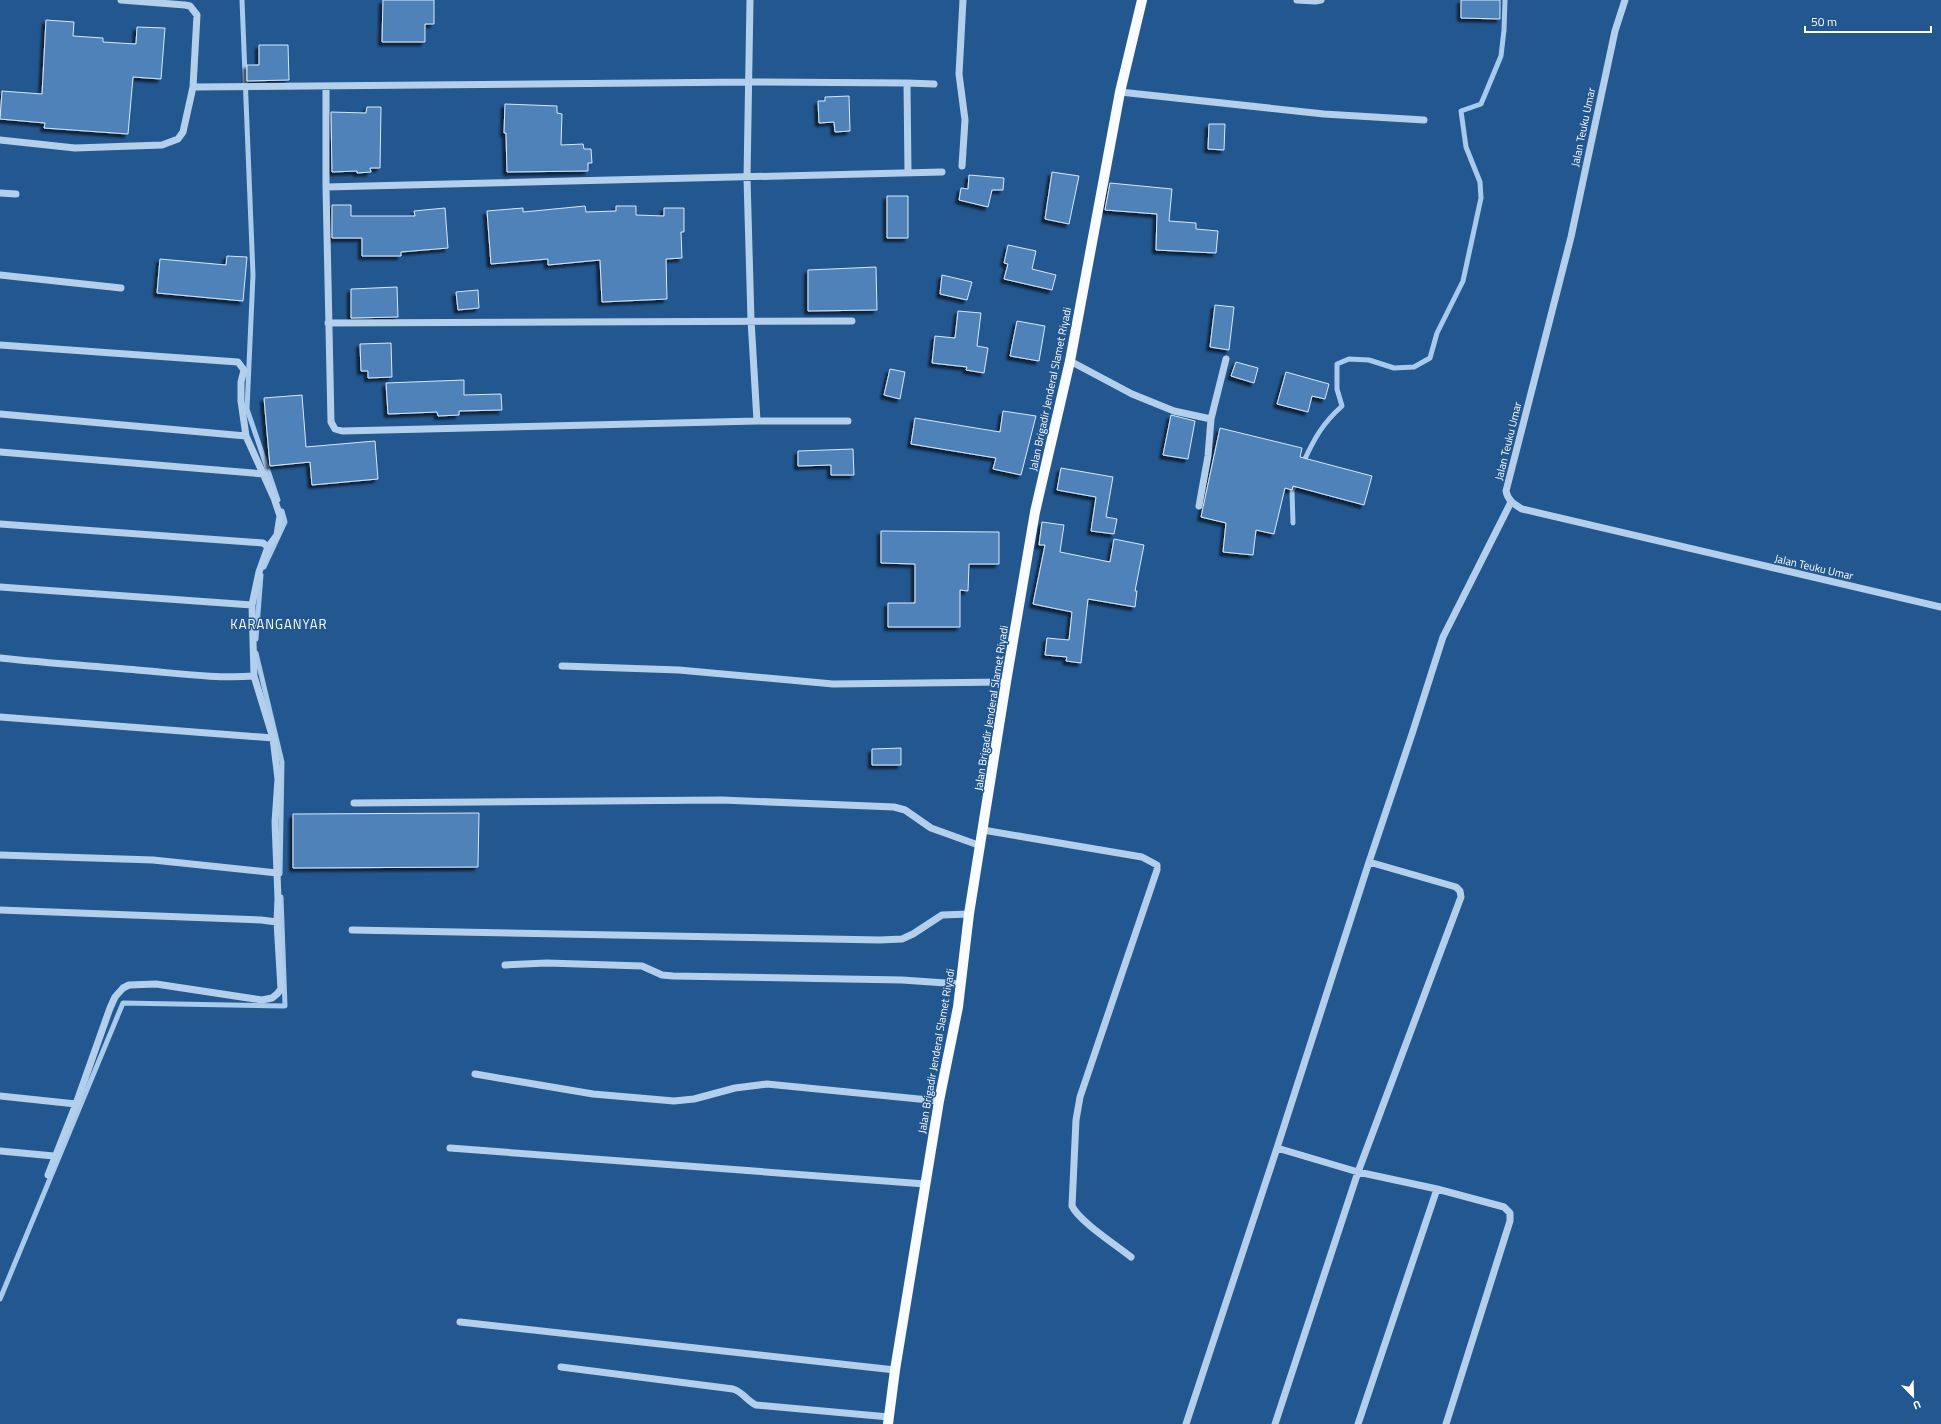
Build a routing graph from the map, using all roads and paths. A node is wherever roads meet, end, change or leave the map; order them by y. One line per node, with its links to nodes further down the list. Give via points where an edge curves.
1 (120, 0): 11 (street, via 184,5 195,10 197,15)
2 (750, 0): 8 (street)
3 (963, 0): 16 (street, via 959,74 965,120)
4 (1142, 0): 13 (main road, Jalan Brigadir Jenderal Slamet Riyadi)
5 (1297, 0): 6 (street)
6 (1321, 0)
7 (1625, 0): 38 (street, Jalan Teuku Umar, via 1571,237 1506,491)
8 (749, 82): 9 (street); 12 (street); 19 (street)
9 (907, 83): 10 (street); 18 (street)
10 (934, 84)
11 (193, 87): 12 (street); 15 (street, via 183,132 178,139 162,145 75,148)
12 (326, 87): 20 (street)
13 (1120, 92): 14 (street, via 1324,114); 30 (main road, Jalan Brigadir Jenderal Slamet Riyadi)
14 (1424, 120)
15 (0, 140)
16 (962, 166)
17 (942, 172): 18 (street)
18 (908, 173): 19 (street)
19 (747, 178): 20 (street); 25 (street)
20 (326, 187): 27 (street)
21 (0, 193): 22 (street)
22 (16, 194)
23 (0, 275): 24 (street)
24 (121, 288)
25 (751, 320): 26 (street); 27 (street); 33 (street)
26 (852, 321)
27 (328, 323): 33 (street, via 331,422 339,431)
28 (0, 345): 35 (street, via 238,362 244,370 241,382)
29 (1226, 359): 32 (street)
30 (1070, 361): 32 (street, via 1132,394 1174,411); 48 (main road, Jalan Brigadir Jenderal Slamet Riyadi, via 1035,512)
31 (0, 414): 35 (street)
32 (1211, 419): 39 (street, via 1208,456)
33 (757, 421): 34 (street)
34 (848, 421)
35 (246, 436): 37 (street)
36 (0, 452): 37 (street)
37 (264, 474): 41 (street, via 280,516 277,535)
38 (1511, 502): 44 (street, Jalan Teuku Umar, via 1530,511); 55 (street, via 1443,636)
39 (1199, 506)
40 (0, 524): 41 (street, via 263,543)
41 (268, 547): 43 (street, via 259,572)
42 (0, 587): 43 (street)
43 (252, 606): 47 (street)
44 (1941, 607)
45 (0, 658): 47 (street, via 235,678)
46 (562, 666): 48 (street, via 679,670 833,684)
47 (254, 676): 50 (street)
48 (1006, 682): 52 (main road, Jalan Brigadir Jenderal Slamet Riyadi)
49 (0, 717): 50 (street)
50 (273, 738): 56 (street, via 278,779 275,822)
51 (354, 803): 53 (street, via 722,800 894,807 905,810 931,828)
52 (983, 830): 53 (main road, Jalan Brigadir Jenderal Slamet Riyadi); 75 (street, via 1142,857 1156,865 1157,870 1080,1097 1076,1120 1072,1206 1086,1222)
53 (981, 846): 58 (main road, Jalan Brigadir Jenderal Slamet Riyadi)
54 (0, 855): 56 (street, via 153,860)
55 (1369, 862): 68 (street); 71 (street, via 1456,887 1461,897)
56 (277, 873): 59 (street)
57 (0, 910): 59 (street)
58 (969, 914): 60 (street, via 942,915 902,939 880,940); 62 (main road, Jalan Brigadir Jenderal Slamet Riyadi)
59 (277, 922): 66 (street, via 282,982 277,994 272,998 262,1000 156,984 129,985 119,991 110,1008)
60 (352, 930)
61 (505, 965): 62 (street, via 547,963 642,966 662,975 673,976)
62 (960, 984): 65 (main road, Jalan Brigadir Jenderal Slamet Riyadi)
63 (475, 1074): 65 (street, via 593,1094 674,1101 767,1084)
64 (0, 1096): 66 (street)
65 (939, 1101): 73 (main road, Jalan Brigadir Jenderal Slamet Riyadi)
66 (76, 1104): 70 (street)
67 (450, 1148): 73 (street)
68 (1278, 1148): 71 (street); 80 (street)
69 (0, 1151): 70 (street)
70 (54, 1156): 72 (street)
71 (1358, 1172): 74 (street); 81 (street)
72 (48, 1174)
73 (925, 1184): 78 (main road, Jalan Brigadir Jenderal Slamet Riyadi)
74 (1437, 1189): 82 (street); 83 (street, via 1504,1207 1510,1213 1510,1221)
75 (1131, 1257)
76 (460, 1322): 78 (street)
77 (561, 1367): 79 (street, via 733,1389 743,1393 756,1405)
78 (895, 1370): 79 (main road, Jalan Brigadir Jenderal Slamet Riyadi)
79 (888, 1420)
80 (1186, 1424)
81 (1275, 1424)
82 (1358, 1424)
83 (1446, 1424)

